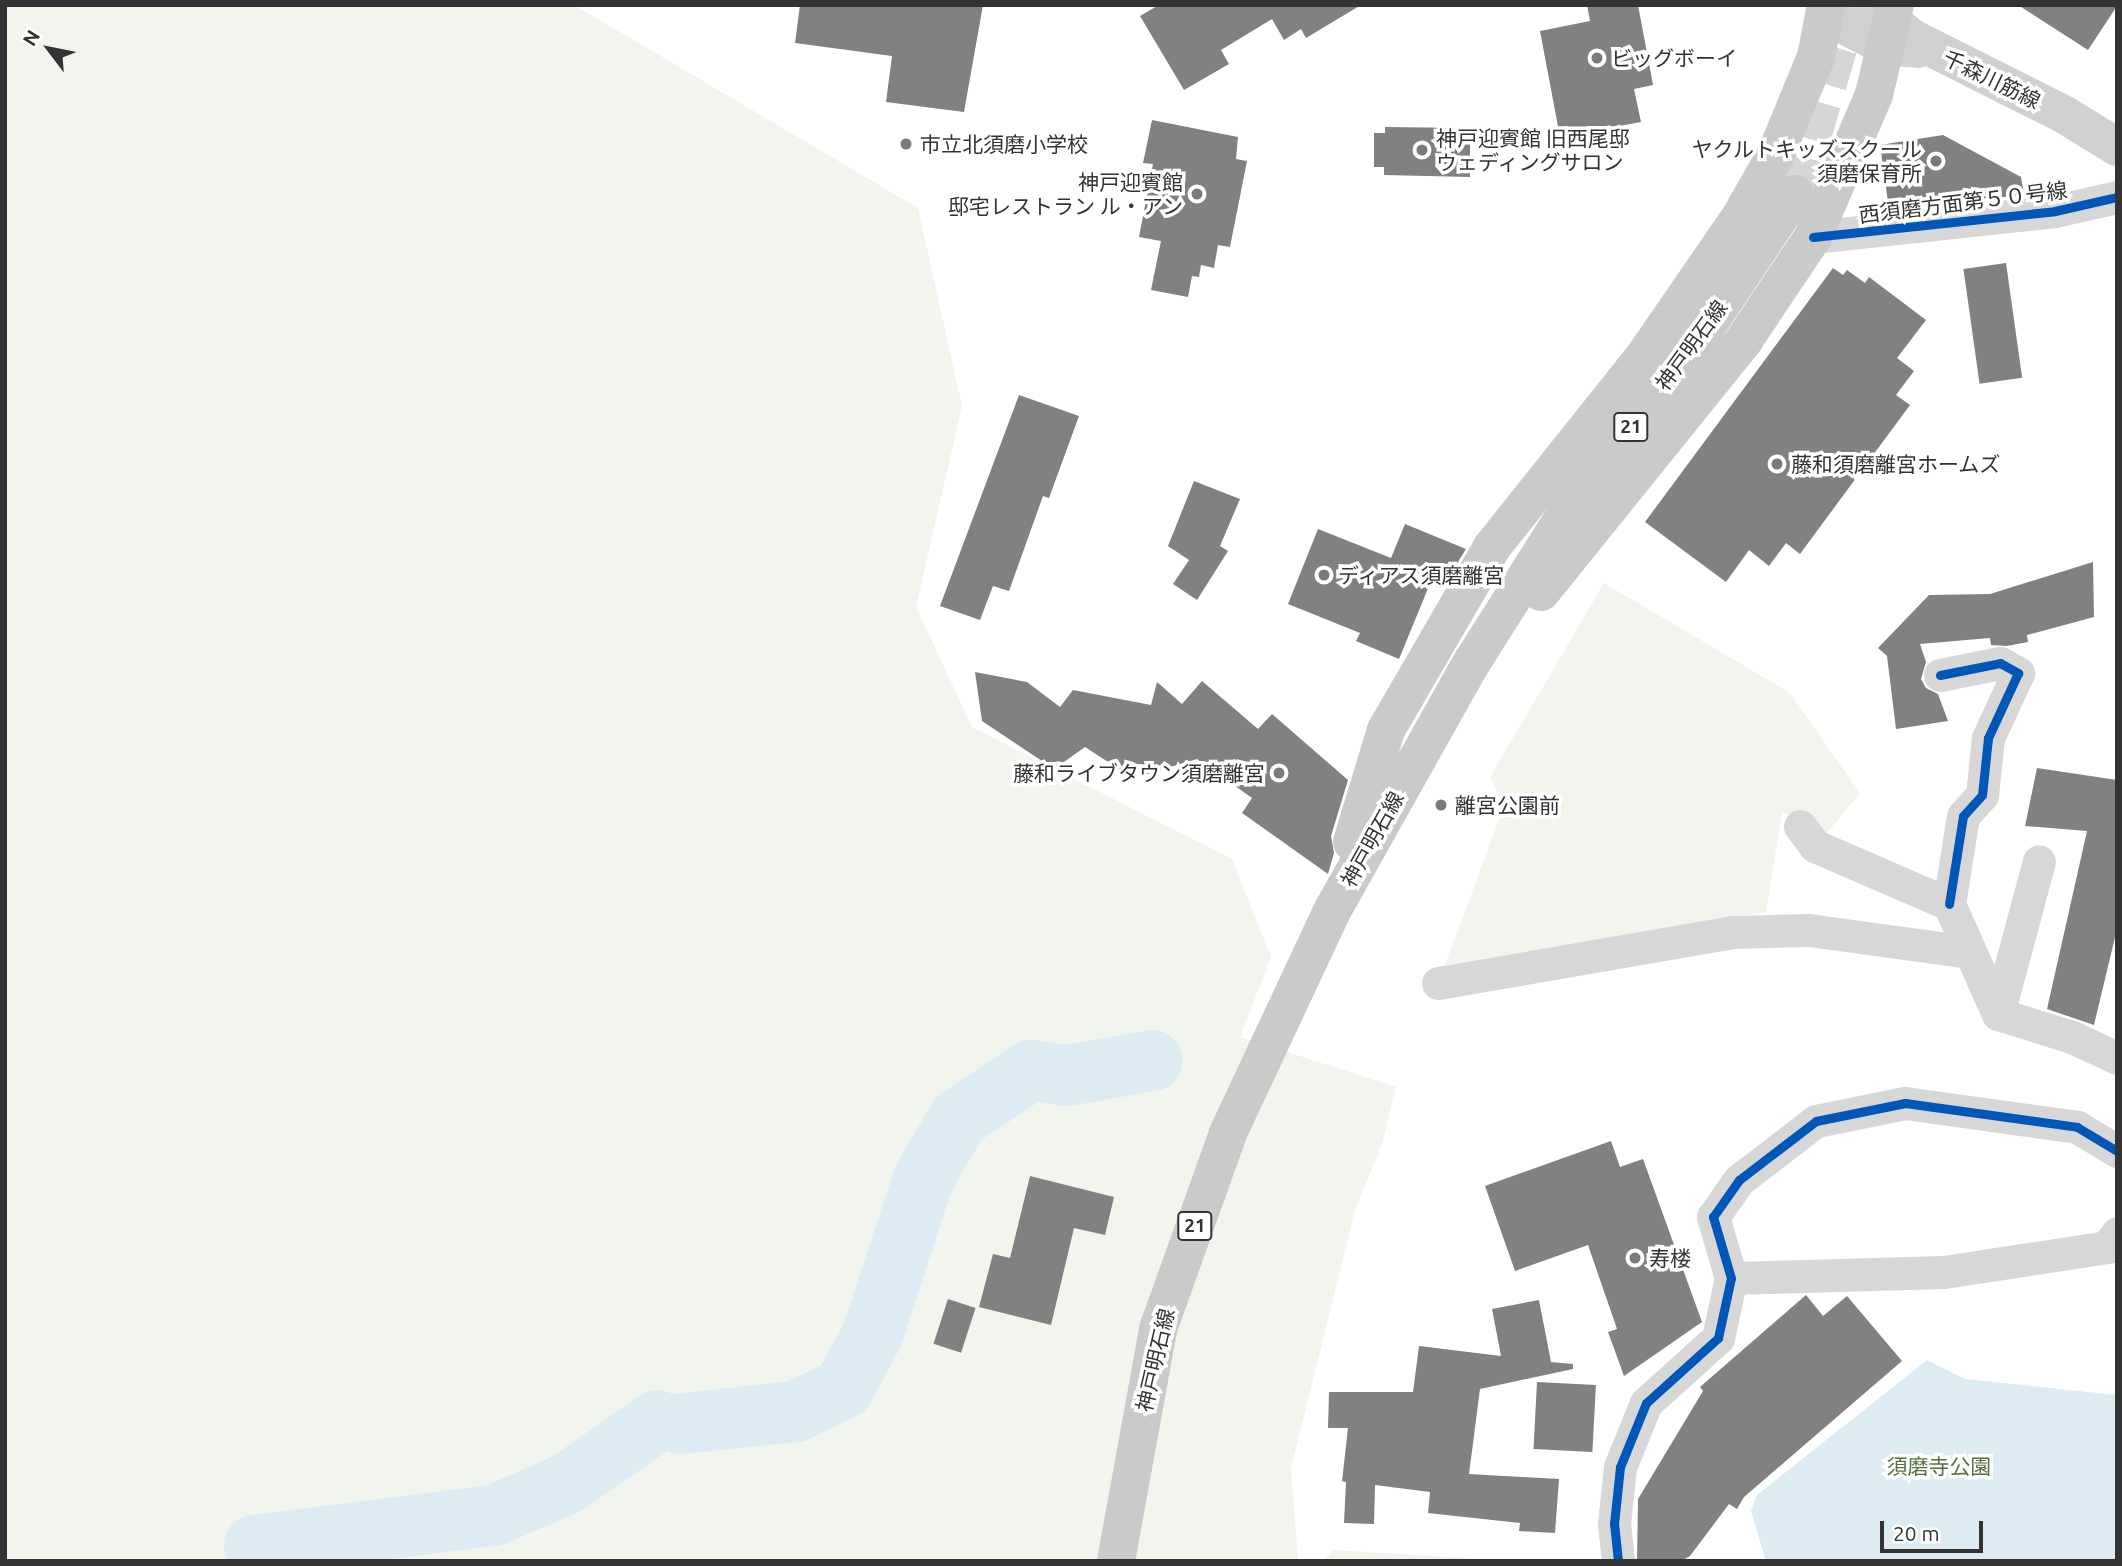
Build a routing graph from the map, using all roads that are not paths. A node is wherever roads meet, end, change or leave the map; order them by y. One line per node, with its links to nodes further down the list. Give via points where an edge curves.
1 (1821, 9): 2 (street, 千森川筋線); 12 (main road, via 1816,57 1775,156 1739,219 1643,358 1492,547 1386,730)
2 (1886, 20): 3 (street, 千森川筋線); 6 (main road, via 1869,108)
3 (2117, 147)
4 (1795, 194): 7 (main road, 神戸明石線 / 21, via 1703,332 1574,501)
5 (2117, 197): 6 (street, 西須磨方面第５０号線, via 2055,211)
6 (1813, 237): 7 (main road, via 1744,340 1517,622)
7 (1472, 662): 12 (main road, 神戸明石線 / 21)
8 (1940, 675): 11 (street, via 2000,663 2018,673 1989,738 1982,794 1963,816)
9 (1800, 826): 11 (street, via 1815,846)
10 (2039, 861): 15 (street)
11 (1949, 904): 13 (street)
12 (1332, 911): 20 (main road, 神戸明石線 / 21, via 1228,1133 1158,1329)
13 (1970, 952): 14 (street, via 1809,930 1732,932); 15 (street)
14 (1438, 983)
15 (1998, 1014): 16 (street, via 2072,1037)
16 (2117, 1058)
17 (2117, 1151): 19 (street, via 2077,1127 1905,1103 1816,1121 1739,1180 1713,1217)
18 (2117, 1233): 19 (street, via 2107,1247 1944,1272)
19 (1731, 1278): 21 (street, via 1718,1338 1646,1403 1625,1454 1614,1524)
20 (1116, 1561)
21 (1618, 1561)

